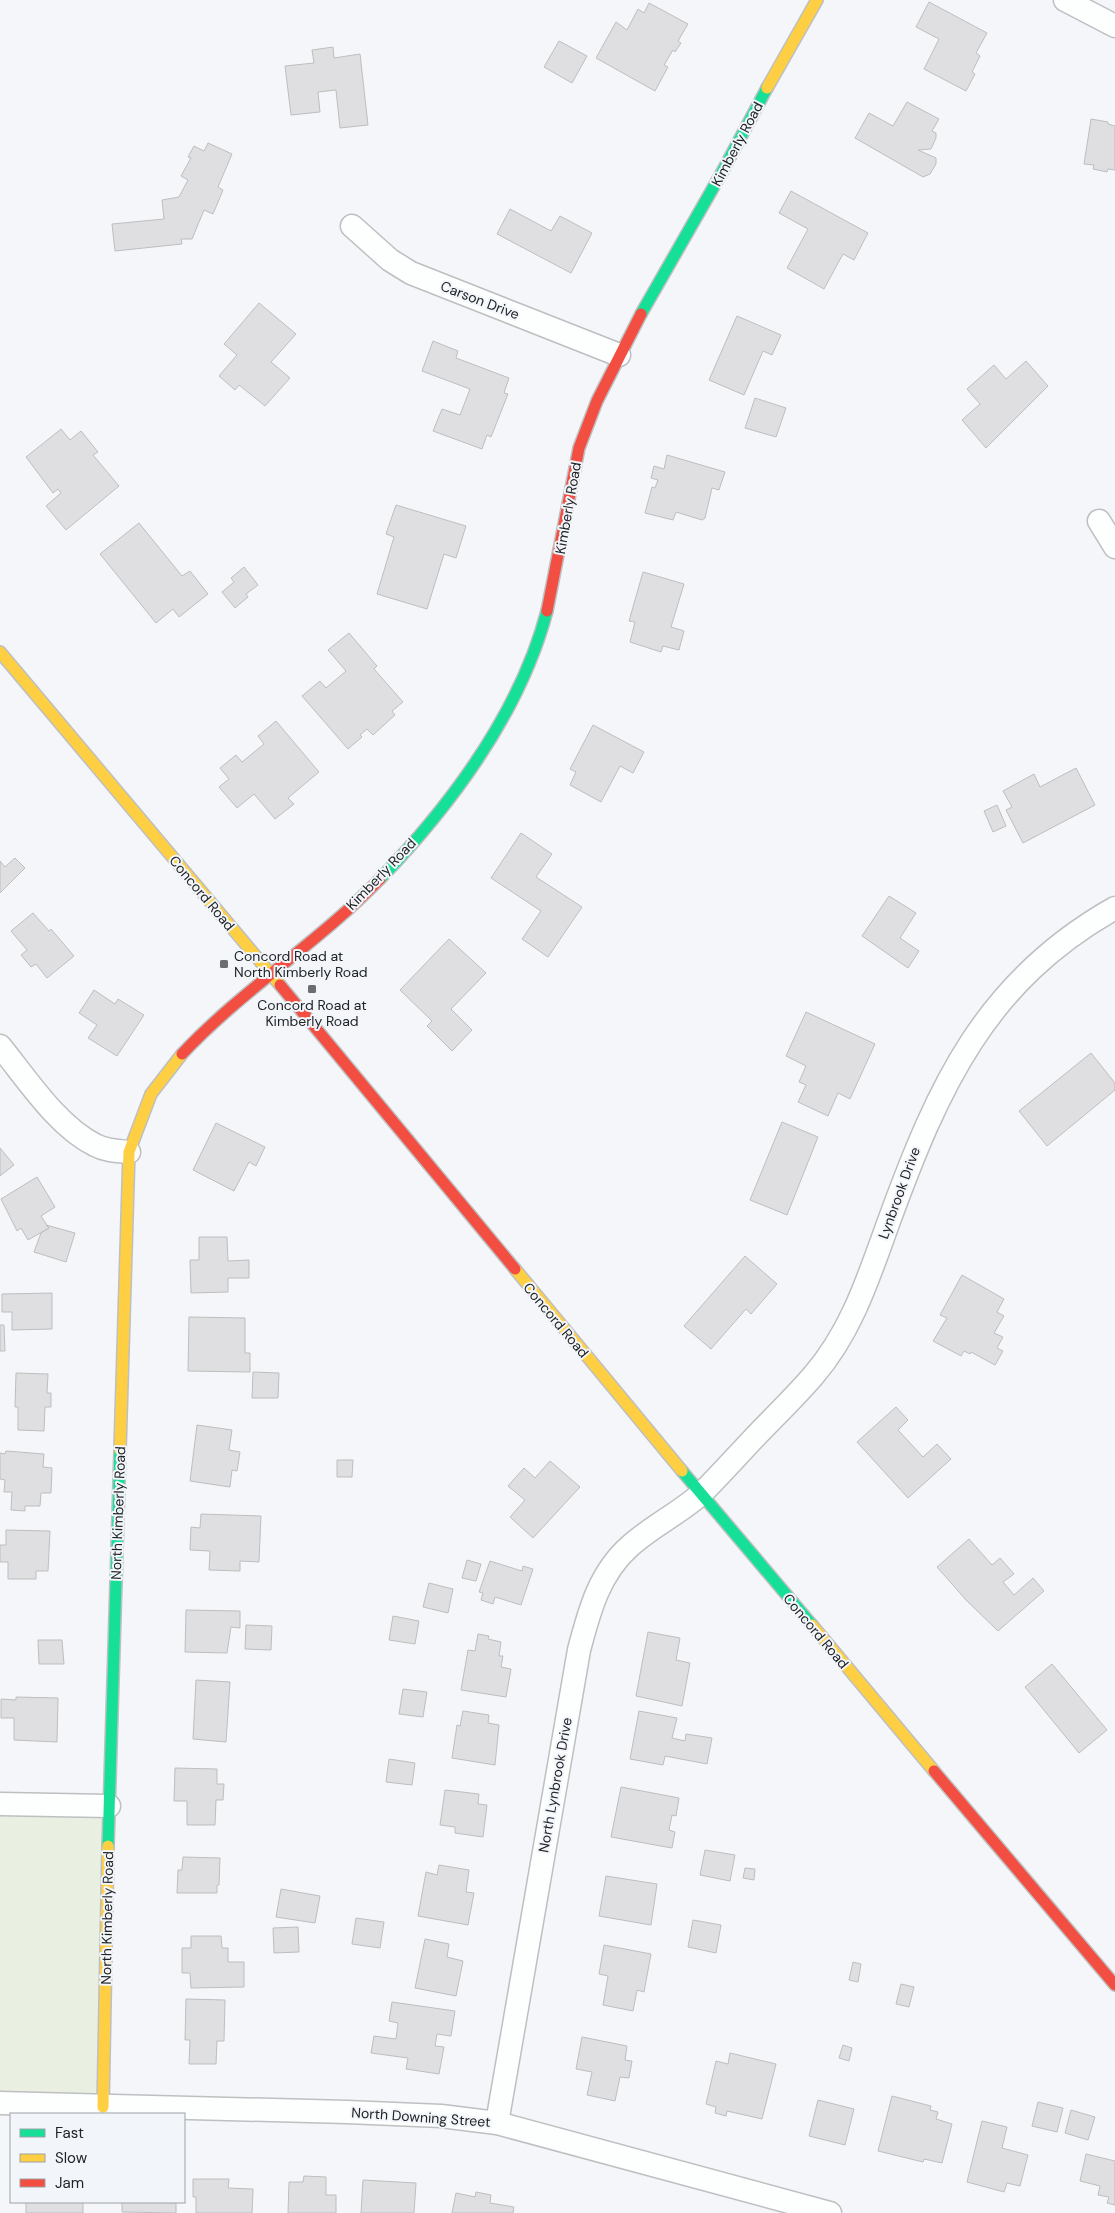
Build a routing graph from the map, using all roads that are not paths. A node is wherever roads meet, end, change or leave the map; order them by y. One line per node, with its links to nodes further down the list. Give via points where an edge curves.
1 (817, 0): 5 (street, Kimberly Road)
2 (1065, 0): 3 (street)
3 (1115, 26)
4 (352, 226): 5 (street, Carson Drive, via 390,260 411,273)
5 (619, 355): 10 (street, Kimberly Road, via 584,432 569,485 545,625 518,691 502,720 433,818 396,862 358,900)
6 (1099, 521): 7 (street)
7 (1115, 547)
8 (0, 652): 10 (street, Concord Road)
9 (1115, 908): 13 (street, Lynbrook Drive, via 1044,957 1008,992 974,1037 945,1084 918,1140 856,1311 836,1346 813,1376)
10 (270, 973): 12 (street, North Kimberly Road, via 198,1038 161,1078 142,1114); 13 (street, Concord Road)
11 (0, 1046): 12 (street, via 65,1124 95,1145)
12 (129, 1152): 15 (street, North Kimberly Road)
13 (701, 1494): 16 (street, Concord Road); 19 (street, North Lynbrook Drive, via 629,1546 608,1571 590,1612 579,1650)
14 (0, 1804): 15 (street)
15 (109, 1806): 18 (street, North Kimberly Road)
16 (1115, 1986)
17 (0, 2103): 18 (street, North Downing Street)
18 (103, 2107): 19 (street, North Downing Street, via 347,2112 441,2116)
19 (498, 2123): 20 (street, North Downing Street)
20 (830, 2213)

